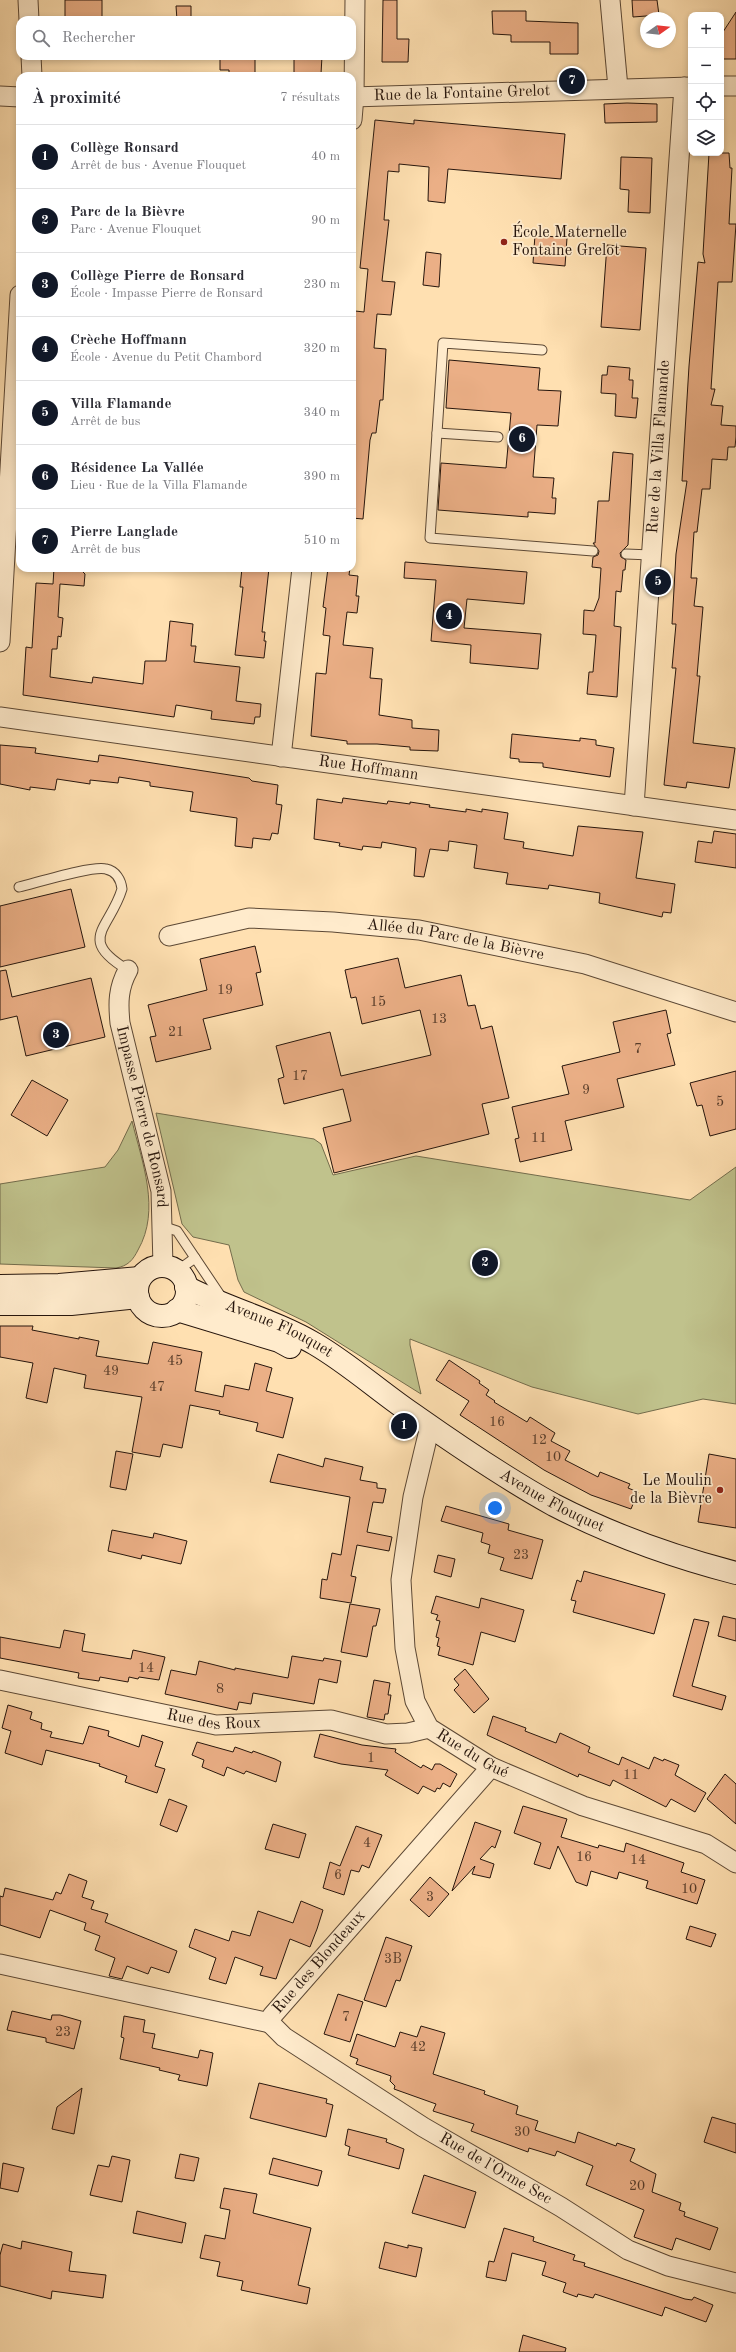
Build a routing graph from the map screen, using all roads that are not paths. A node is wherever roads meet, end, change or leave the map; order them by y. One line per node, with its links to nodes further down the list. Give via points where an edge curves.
1 (28, 0): 4 (street)
2 (355, 0): 5 (street)
3 (610, 0): 13 (street)
4 (29, 16)
5 (355, 16)
6 (31, 60): 8 (street)
7 (354, 60): 9 (street)
8 (32, 72)
9 (354, 72)
10 (724, 86): 11 (street)
11 (736, 86)
12 (687, 87): 13 (street, Rue de la Fontaine Grelot); 23 (street, Rue de la Villa Flamande)
13 (618, 88): 16 (street, Rue de la Fontaine Grelot)
14 (0, 96): 15 (street)
15 (16, 96)
16 (356, 96)
17 (542, 350): 19 (lane, via 443,343)
18 (16, 364): 25 (street)
19 (437, 433): 20 (lane); 21 (lane, via 430,538)
20 (498, 437)
21 (593, 552)
22 (626, 554): 23 (lane)
23 (651, 555): 28 (street, Rue de la Villa Flamande)
24 (302, 572): 27 (street)
25 (0, 642)
26 (0, 717): 27 (street, Rue Hoffmann)
27 (281, 757): 28 (street, Rue Hoffmann)
28 (634, 806): 29 (street, Rue Hoffmann)
29 (736, 820)
30 (19, 887): 32 (lane, via 98,868 112,871 118,877 122,889 99,935 102,949 106,954)
31 (168, 936): 33 (street, Allée du Parc de la Bièvre, via 249,918 419,930 585,964)
32 (128, 970): 34 (street, Impasse Pierre de Ronsard, via 120,983 120,1023 161,1191)
33 (736, 1012)
34 (162, 1226): 35 (lane, via 176,1231); 36 (street, Impasse Pierre de Ronsard)
35 (195, 1258): 36 (lane); 40 (lane)
36 (175, 1275): 38 (main road, via 150,1269); 40 (main road, Avenue Flouquet); 41 (main road, via 185,1300)
37 (0, 1286): 38 (main road)
38 (139, 1287): 39 (main road, via 71,1304); 41 (main road, via 145,1309 164,1316)
39 (0, 1304)
40 (229, 1307): 42 (main road, Avenue Flouquet, via 286,1329 315,1344)
41 (177, 1310): 42 (main road, Avenue Flouquet, via 279,1342)
42 (386, 1396): 43 (main road, Avenue Flouquet)
43 (430, 1426): 44 (main road, Avenue Flouquet, via 512,1480 595,1524 680,1556); 46 (street, Rue du Gué, via 413,1497 401,1580 405,1648 415,1701)
44 (736, 1573)
45 (0, 1680): 46 (street, Rue des Roux, via 216,1725 331,1720 386,1734 408,1733)
46 (429, 1728): 47 (street, Rue du Gué)
47 (491, 1767): 48 (street, Rue du Gué, via 583,1806 706,1844); 50 (street, Rue des Blondeaux, via 272,2016)
48 (736, 1863)
49 (0, 1964): 50 (street, Rue des Blondeaux)
50 (270, 2023): 51 (street, Rue de l'Orme Sec, via 284,2037 423,2127 561,2207 628,2250 668,2266)
51 (736, 2284)

